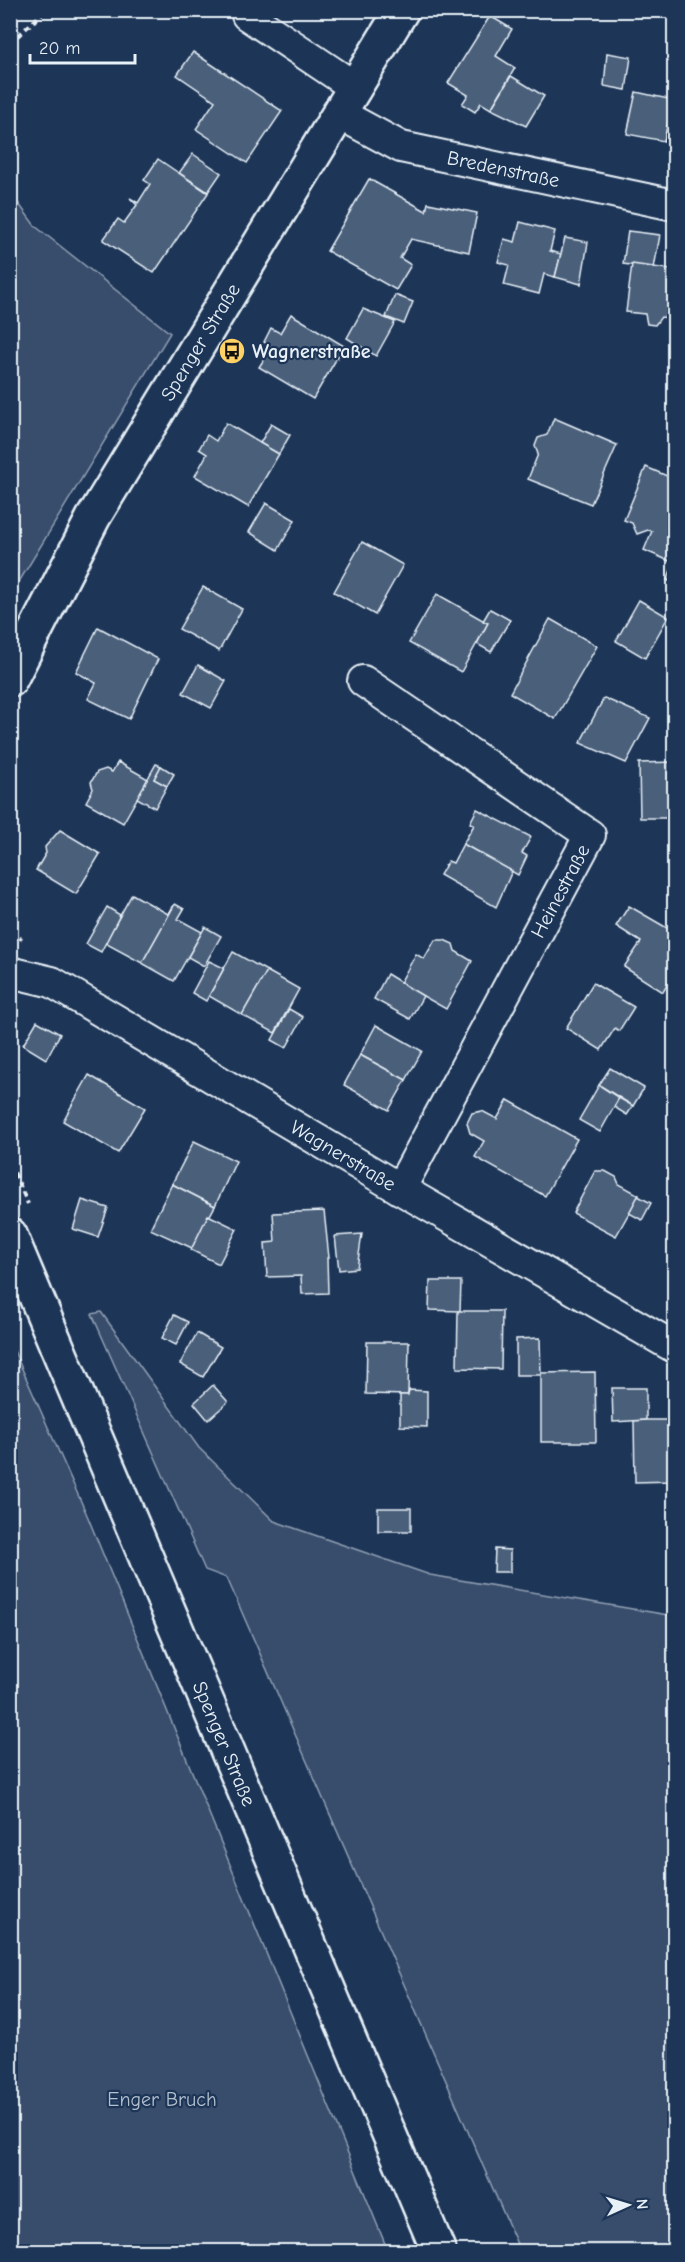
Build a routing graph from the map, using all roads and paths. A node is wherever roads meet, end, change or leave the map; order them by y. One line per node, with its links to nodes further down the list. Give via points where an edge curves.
1 (46, 10): 4 (path)
2 (402, 10): 5 (street, Spenger Straße)
3 (247, 15): 5 (street, Bredenstraße)
4 (10, 43)
5 (348, 101): 6 (street, Bredenstraße, via 401,147); 7 (street, Spenger Straße, via 93,518)
6 (675, 205)
7 (10, 680)
8 (363, 681): 10 (street, Heinestraße, via 590,835)
9 (10, 972): 10 (street, Wagnerstraße, via 52,982)
10 (400, 1189): 12 (street, Wagnerstraße)
11 (10, 1235): 13 (street, Spenger Straße)
12 (675, 1347)
13 (439, 2252)

